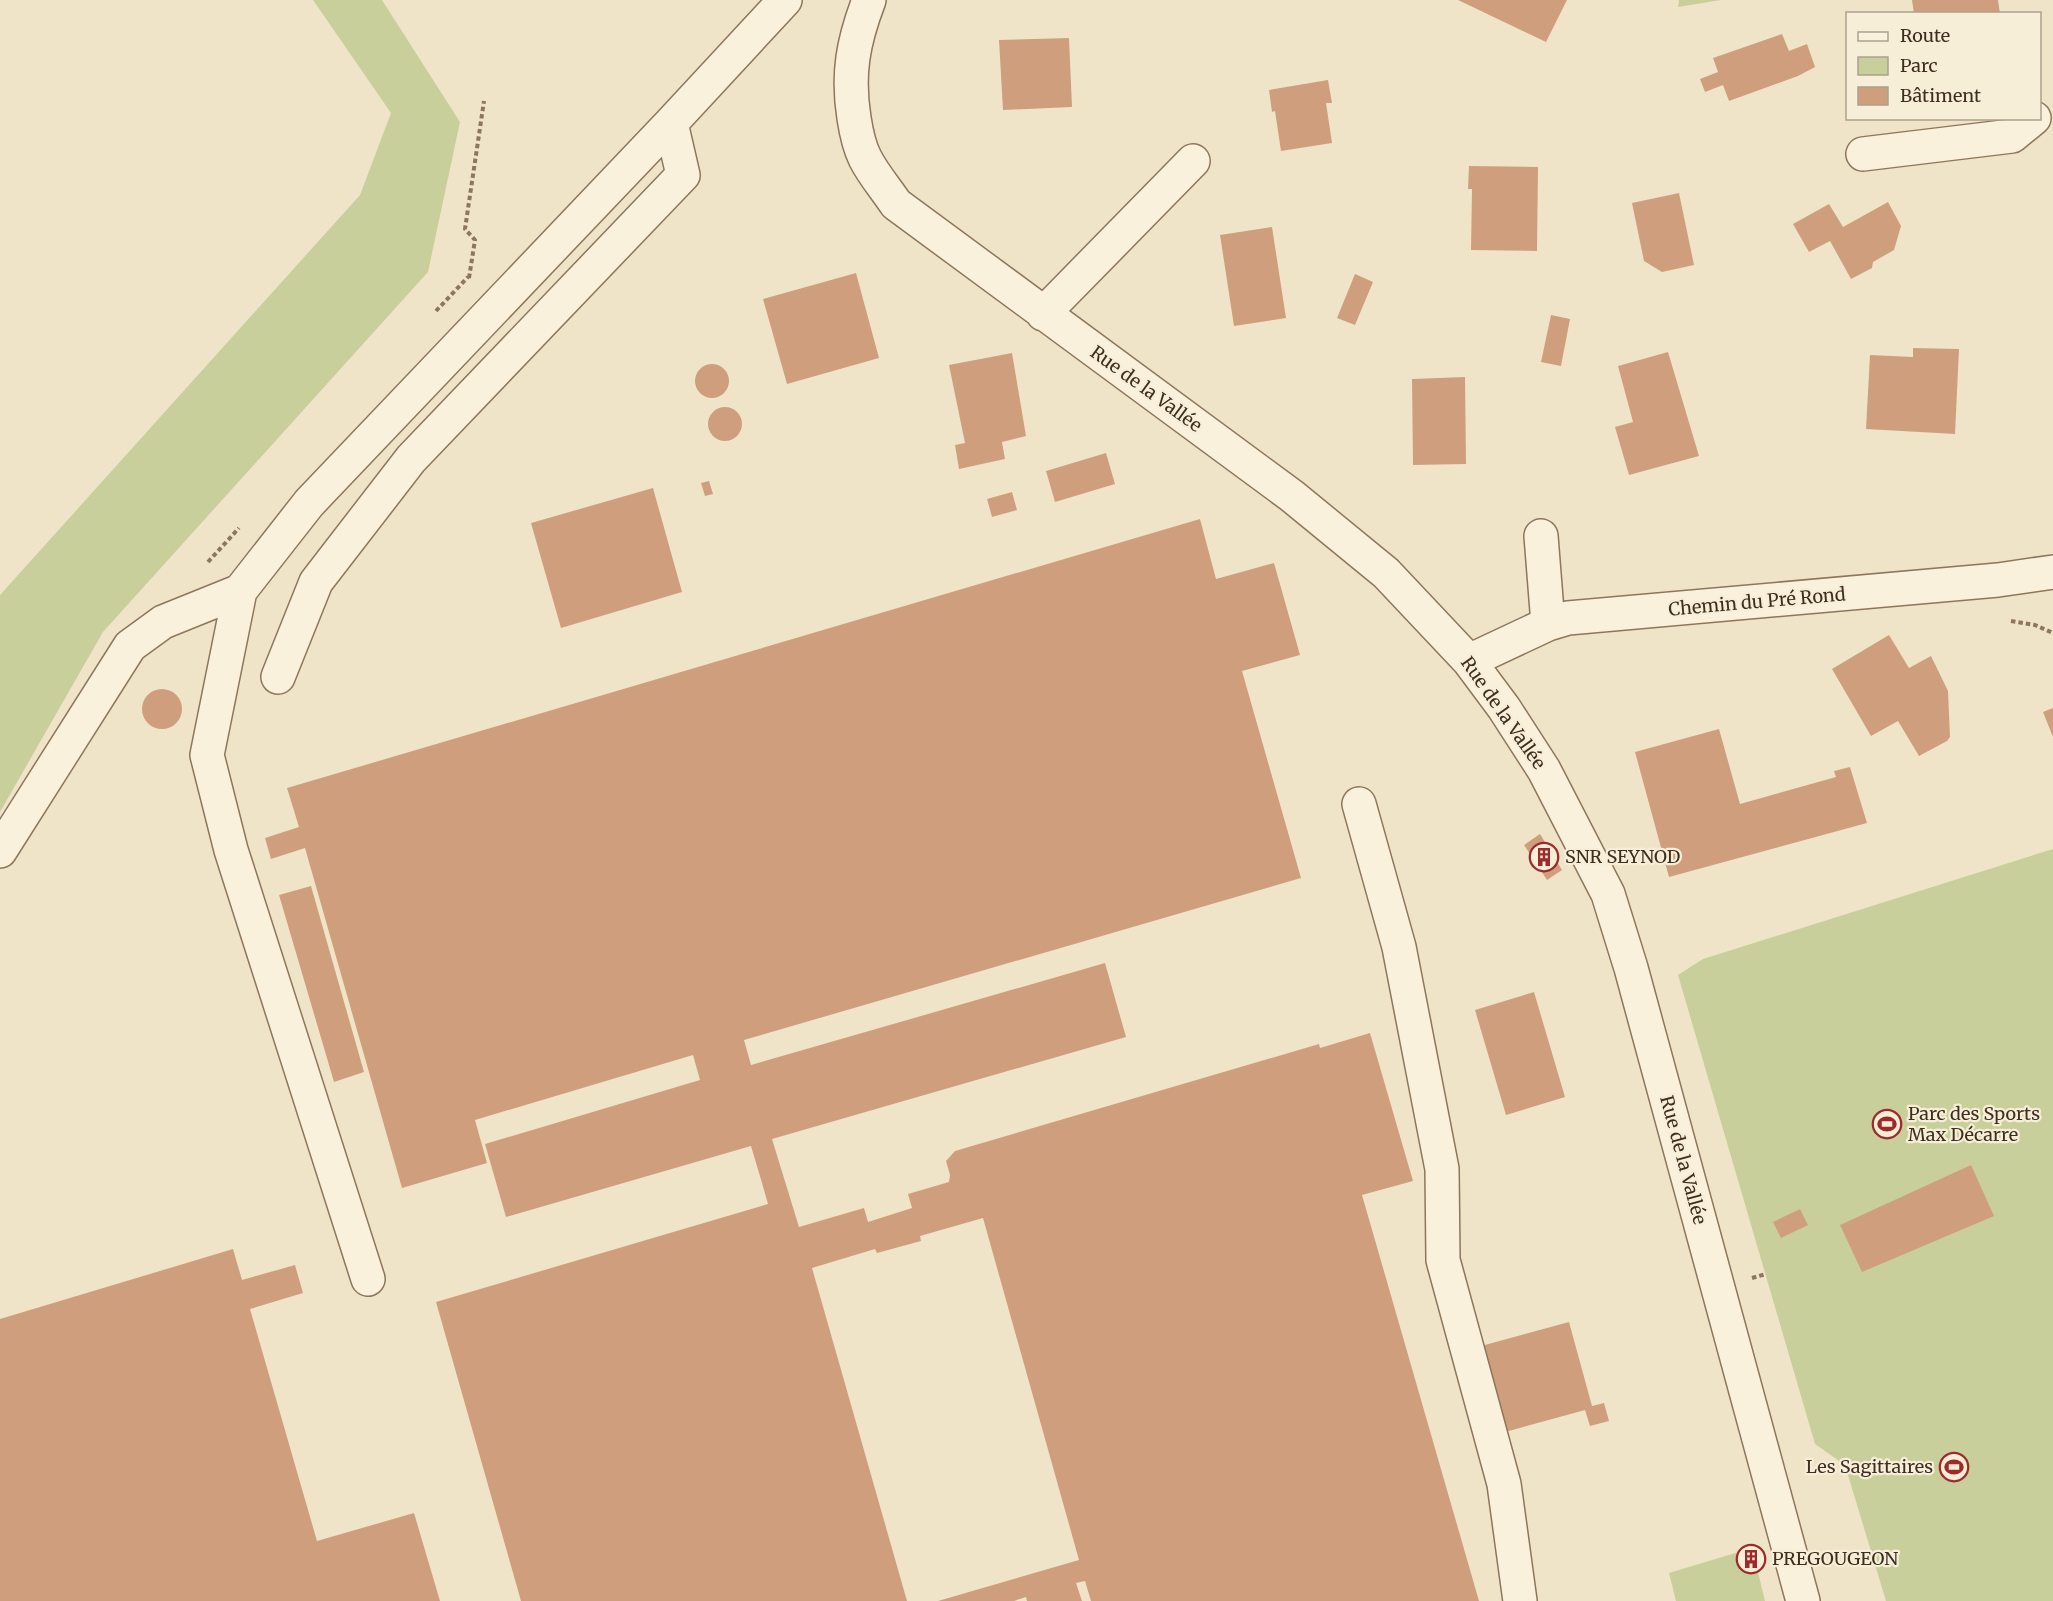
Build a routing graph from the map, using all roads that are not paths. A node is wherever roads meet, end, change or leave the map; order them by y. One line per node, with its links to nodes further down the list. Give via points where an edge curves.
1 (785, 0): 4 (street)
2 (868, 0): 7 (street, Rue de la Vallée, via 850,71 856,133 864,157 896,204)
3 (2033, 120): 5 (street, via 2012,136)
4 (671, 123): 10 (street, via 309,503); 13 (street, via 683,175 411,459 316,582)
5 (1863, 154)
6 (1193, 161): 7 (street)
7 (1043, 314): 12 (street, Rue de la Vallée, via 1292,496 1386,573)
8 (1541, 536): 11 (street)
9 (2053, 572): 11 (street, Chemin du Pré Rond, via 1568,618)
10 (240, 591): 15 (street, via 163,622 130,646); 16 (street, via 207,755 231,850)
11 (1548, 624): 12 (street, Chemin du Pré Rond)
12 (1469, 661): 18 (street, Rue de la Vallée, via 1544,770 1608,894)
13 (278, 677)
14 (1359, 804): 17 (street, via 1399,946 1442,1169 1443,1260 1504,1484)
15 (0, 851)
16 (368, 1279)
17 (1520, 1601)
18 (1803, 1601)

